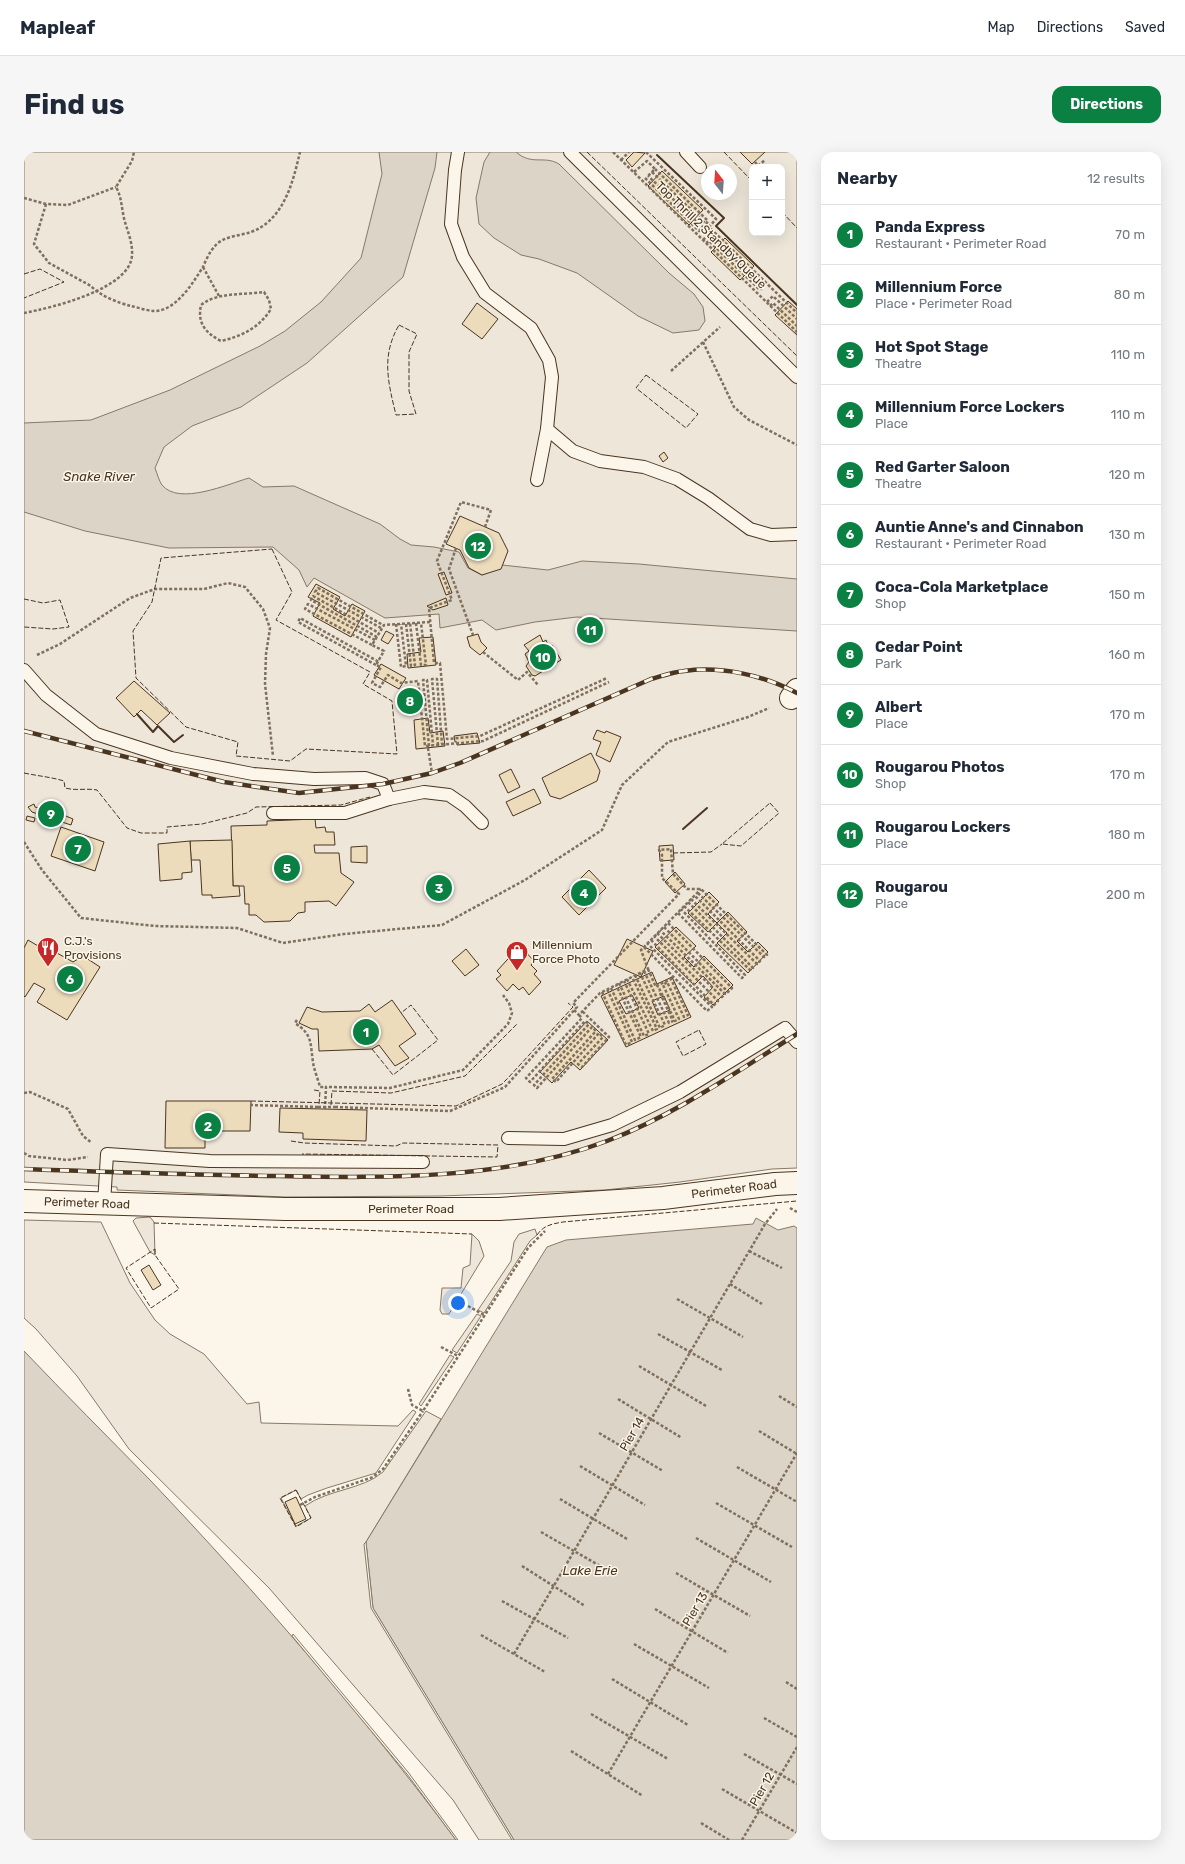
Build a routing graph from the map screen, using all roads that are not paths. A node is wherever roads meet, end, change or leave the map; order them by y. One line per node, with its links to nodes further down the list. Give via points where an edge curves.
1 (458, 152): 6 (lane, via 451,224 463,257 485,293 531,328 549,360 552,377)
2 (570, 152): 5 (lane)
3 (686, 152): 4 (lane)
4 (700, 167)
5 (797, 377)
6 (547, 429): 7 (lane); 8 (lane, via 573,451 600,461 644,467 678,478 750,529 771,535)
7 (537, 480)
8 (797, 534)
9 (24, 670): 10 (lane, via 46,695 96,734 172,758 253,774 314,779 365,778 383,784)
10 (389, 799): 11 (lane, via 344,814); 12 (lane, via 424,792 449,795)
11 (273, 813)
12 (482, 823)
13 (797, 1042): 14 (lane, via 785,1028 680,1092 612,1125 564,1139)
14 (508, 1138)
15 (423, 1162): 18 (lane, via 210,1161 107,1154)
16 (797, 1184): 18 (street, Perimeter Road, via 775,1184 663,1198 500,1209 285,1209)
17 (24, 1201): 18 (street, Perimeter Road)
18 (104, 1204)

